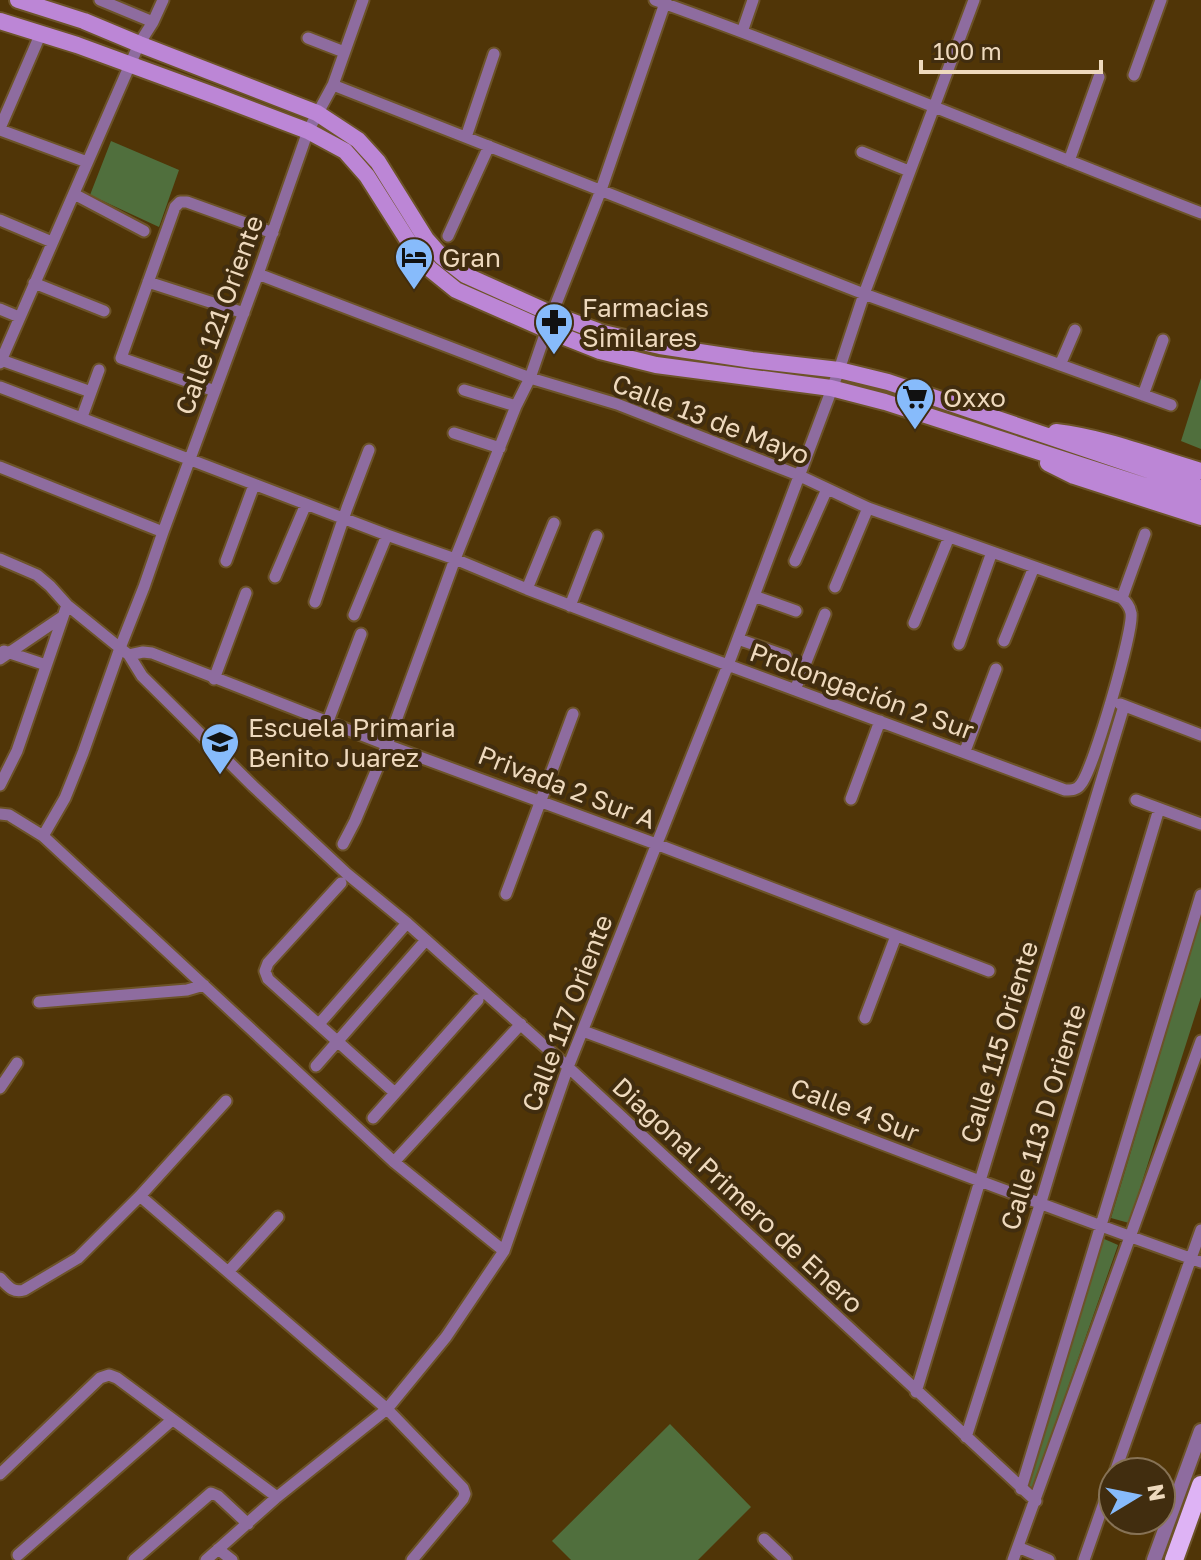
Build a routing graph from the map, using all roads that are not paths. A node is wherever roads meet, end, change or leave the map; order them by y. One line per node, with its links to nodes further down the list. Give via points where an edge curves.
1 (18, 0): 9 (main road)
2 (100, 0): 11 (street)
3 (163, 0): 11 (street)
4 (363, 0): 16 (street, Calle 121 Oriente)
5 (753, 0): 12 (street)
6 (974, 0): 22 (street, Calle 117 Oriente)
7 (1161, 0): 19 (street)
8 (662, 1): 12 (street); 33 (street)
9 (62, 6): 15 (main road)
10 (0, 21): 13 (main road)
11 (153, 22): 15 (street)
12 (742, 32): 22 (street)
13 (41, 33): 18 (main road); 23 (street)
14 (308, 38): 16 (street)
15 (139, 44): 18 (street); 24 (main road)
16 (344, 52): 21 (street, Calle 121 Oriente)
17 (494, 54): 27 (street)
18 (131, 65): 26 (main road); 31 (street)
19 (1134, 75)
20 (1099, 77): 30 (street)
21 (333, 85): 24 (street, Calle 121 Oriente); 27 (street)
22 (934, 106): 30 (street); 32 (street, Calle 117 Oriente)
23 (3, 111): 25 (street)
24 (317, 113): 26 (street, Calle 121 Oriente); 49 (main road, via 358,140 378,162 442,257)
25 (0, 129): 31 (street)
26 (308, 131): 38 (street, Calle 121 Oriente); 49 (main road, via 345,151 412,247 456,290)
27 (466, 137): 28 (street)
28 (489, 146): 33 (street); 39 (street)
29 (862, 152): 32 (street)
30 (1069, 161): 35 (street)
31 (87, 162): 34 (street)
32 (909, 171): 44 (street, Calle 117 Oriente)
33 (601, 190): 44 (street); 49 (street)
34 (74, 194): 37 (street); 40 (street)
35 (1201, 213)
36 (0, 220): 40 (street)
37 (144, 231)
38 (273, 233): 41 (street, Calle 121 Oriente); 42 (street, via 180,202)
39 (448, 236)
40 (52, 242): 43 (street)
41 (258, 274): 47 (street, Calle 121 Oriente); 56 (street, Calle 13 de Mayo)
42 (148, 282): 47 (street); 60 (street, via 121,358)
43 (34, 283): 46 (street); 48 (street)
44 (864, 294): 53 (street); 55 (street, Calle 117 Oriente)
45 (0, 309): 48 (street)
46 (104, 311)
47 (244, 313): 60 (street, Calle 121 Oriente)
48 (19, 317): 52 (street)
49 (550, 322): 55 (main road, via 660,346); 56 (street); 58 (main road, via 600,351 656,365)
50 (1075, 330): 53 (street)
51 (1163, 340): 62 (street)
52 (0, 361): 61 (street)
53 (1060, 365): 62 (street)
54 (99, 370): 61 (street)
55 (839, 370): 58 (street, Calle 117 Oriente); 66 (main road)
56 (530, 378): 64 (street); 75 (street, Calle 13 de Mayo, via 617,404)
57 (0, 387): 65 (street, Prolongación 2 Sur)
58 (831, 388): 68 (main road); 75 (street, Calle 117 Oriente)
59 (464, 390): 64 (street)
60 (215, 391): 71 (street, Calle 121 Oriente)
61 (91, 392): 65 (street)
62 (1143, 395): 63 (street)
63 (1171, 405)
64 (516, 406): 69 (street)
65 (82, 417): 71 (street, Prolongación 2 Sur)
66 (1024, 429): 73 (main road, via 1081,435); 74 (main road)
67 (454, 433): 69 (street)
68 (1011, 443): 74 (main road); 82 (main road, via 1074,476)
69 (500, 448): 92 (street)
70 (369, 450): 83 (street)
71 (190, 459): 76 (street, Prolongación 2 Sur); 85 (street, Calle 121 Oriente)
72 (0, 467): 85 (street)
73 (1201, 471)
74 (1135, 474): 77 (main road); 80 (main road)
75 (798, 475): 78 (street, Calle 13 de Mayo); 100 (street, Calle 117 Oriente)
76 (254, 485): 79 (street, Prolongación 2 Sur); 93 (street)
77 (1201, 488)
78 (827, 489): 81 (street, Calle 13 de Mayo); 94 (street)
79 (306, 504): 83 (street, Prolongación 2 Sur); 96 (street)
80 (1201, 504)
81 (868, 508): 89 (street, Calle 13 de Mayo); 97 (street)
82 (1201, 517)
83 (344, 518): 87 (street, Prolongación 2 Sur); 102 (street)
84 (554, 523): 98 (street)
85 (163, 532): 113 (street, Calle 121 Oriente)
86 (1145, 534): 101 (street)
87 (387, 535): 92 (street, Prolongación 2 Sur); 107 (street)
88 (597, 536): 103 (street)
89 (949, 537): 90 (street, Calle 13 de Mayo); 108 (street)
90 (992, 552): 95 (street, Calle 13 de Mayo); 112 (street)
91 (0, 559): 104 (street, Diagonal Primero de Enero, via 37,575)
92 (455, 559): 98 (street, Prolongación 2 Sur); 127 (street)
93 (226, 561)
94 (795, 561)
95 (1034, 567): 101 (street, Calle 13 de Mayo); 111 (street)
96 (275, 577)
97 (835, 587)
98 (527, 589): 103 (street, Prolongación 2 Sur)
99 (246, 593): 119 (street)
100 (754, 596): 105 (street); 110 (street, Calle 117 Oriente)
101 (1122, 598): 121 (street, via 1129,605 1131,622)
102 (315, 602)
103 (570, 606): 117 (street, Prolongación 2 Sur)
104 (64, 611): 113 (street, Diagonal Primero de Enero); 114 (street); 116 (street)
105 (796, 611)
106 (825, 614): 120 (street)
107 (354, 615)
108 (914, 623)
109 (361, 634): 124 (street)
110 (738, 639): 115 (street); 117 (street, Calle 117 Oriente)
111 (1004, 641)
112 (959, 644)
113 (124, 652): 119 (street, Privada 2 Sur A, via 152,653); 136 (street, Calle 121 Oriente, via 65,798); 142 (street, Diagonal Primero de Enero, via 253,786)
114 (3, 654): 116 (street)
115 (786, 656)
116 (46, 665): 129 (street)
117 (728, 665): 120 (street, Prolongación 2 Sur); 138 (street, Calle 117 Oriente)
118 (996, 669): 128 (street)
119 (214, 679): 124 (street, Privada 2 Sur A)
120 (795, 690): 125 (street, Prolongación 2 Sur)
121 (1112, 700): 122 (street); 128 (street, Prolongación 2 Sur, via 1089,772 1078,788 1065,790)
122 (1124, 706): 126 (street); 163 (street, Calle 115 Oriente)
123 (573, 714): 132 (street)
124 (328, 721): 127 (street, Privada 2 Sur A)
125 (880, 721): 128 (street, Prolongación 2 Sur); 130 (street)
126 (1201, 735)
127 (387, 745): 132 (street, Privada 2 Sur A); 137 (street)
128 (965, 751)
129 (0, 785)
130 (851, 799)
131 (1136, 800): 133 (street)
132 (540, 802): 138 (street, Privada 2 Sur A); 140 (street)
133 (1159, 809): 135 (street); 165 (street, Calle 113 D Oriente)
134 (0, 814): 136 (street)
135 (1201, 824)
136 (43, 836): 146 (street)
137 (343, 844)
138 (656, 844): 143 (street, Privada 2 Sur A); 152 (street, Calle 117 Oriente)
139 (341, 883): 150 (street, via 265,971)
140 (506, 894)
141 (1201, 895): 167 (street)
142 (407, 923): 144 (street, Diagonal Primero de Enero); 150 (street)
143 (896, 936): 145 (street, Privada 2 Sur A); 149 (street)
144 (426, 940): 151 (street, Diagonal Primero de Enero); 153 (street)
145 (989, 971)
146 (204, 985): 148 (street); 162 (street)
147 (478, 1000): 159 (street)
148 (39, 1002)
149 (865, 1018)
150 (319, 1024): 153 (street)
151 (521, 1024): 157 (street, Diagonal Primero de Enero); 162 (street)
152 (583, 1031): 157 (street, Calle 117 Oriente); 163 (street, Calle 4 Sur)
153 (338, 1041): 156 (street); 159 (street)
154 (1201, 1041): 169 (street)
155 (17, 1063): 158 (street)
156 (316, 1066)
157 (568, 1067): 170 (street, Calle 117 Oriente); 174 (street, Diagonal Primero de Enero)
158 (0, 1088)
159 (395, 1093): 161 (street)
160 (226, 1101): 164 (street)
161 (373, 1118)
162 (394, 1162): 170 (street)
163 (980, 1182): 165 (street, Calle 4 Sur); 174 (street, Calle 115 Oriente)
164 (140, 1196): 172 (street); 173 (street, via 78,1258 24,1290 17,1292)
165 (1040, 1205): 167 (street, Calle 4 Sur); 178 (street, Calle 113 D Oriente)
166 (278, 1217): 172 (street)
167 (1100, 1226): 169 (street, Calle 4 Sur); 182 (street)
168 (1201, 1230): 171 (street)
169 (1131, 1237): 171 (street, Calle 4 Sur); 184 (street)
170 (504, 1251): 175 (street, Calle 117 Oriente, via 446,1337)
171 (1196, 1260): 179 (street)
172 (228, 1272): 175 (street)
173 (0, 1278)
174 (916, 1392): 178 (street, Diagonal Primero de Enero)
175 (387, 1409): 183 (street, Calle 117 Oriente); 194 (street, via 465,1494)
176 (172, 1420): 180 (street, via 109,1375); 183 (street); 190 (street)
177 (1201, 1431): 199 (street)
178 (966, 1437): 182 (street, Diagonal Primero de Enero)
179 (1121, 1456)
180 (0, 1474)
181 (1201, 1485): 200 (highway)
182 (1021, 1489): 184 (street, Diagonal Primero de Enero)
183 (277, 1497): 186 (street, Calle 117 Oriente)
184 (1036, 1501): 188 (street)
185 (1097, 1523): 198 (street)
186 (248, 1524): 189 (street, Calle 117 Oriente); 191 (street, via 211,1493)
187 (764, 1539): 195 (street)
188 (1018, 1547): 196 (street); 197 (street)
189 (218, 1549): 192 (street, Calle 117 Oriente); 193 (street)
190 (18, 1555)
191 (134, 1560)
192 (206, 1560)
193 (232, 1560)
194 (412, 1560)
195 (786, 1560)
196 (1013, 1560)
197 (1049, 1560)
198 (1084, 1560)
199 (1154, 1560)
200 (1174, 1560)

